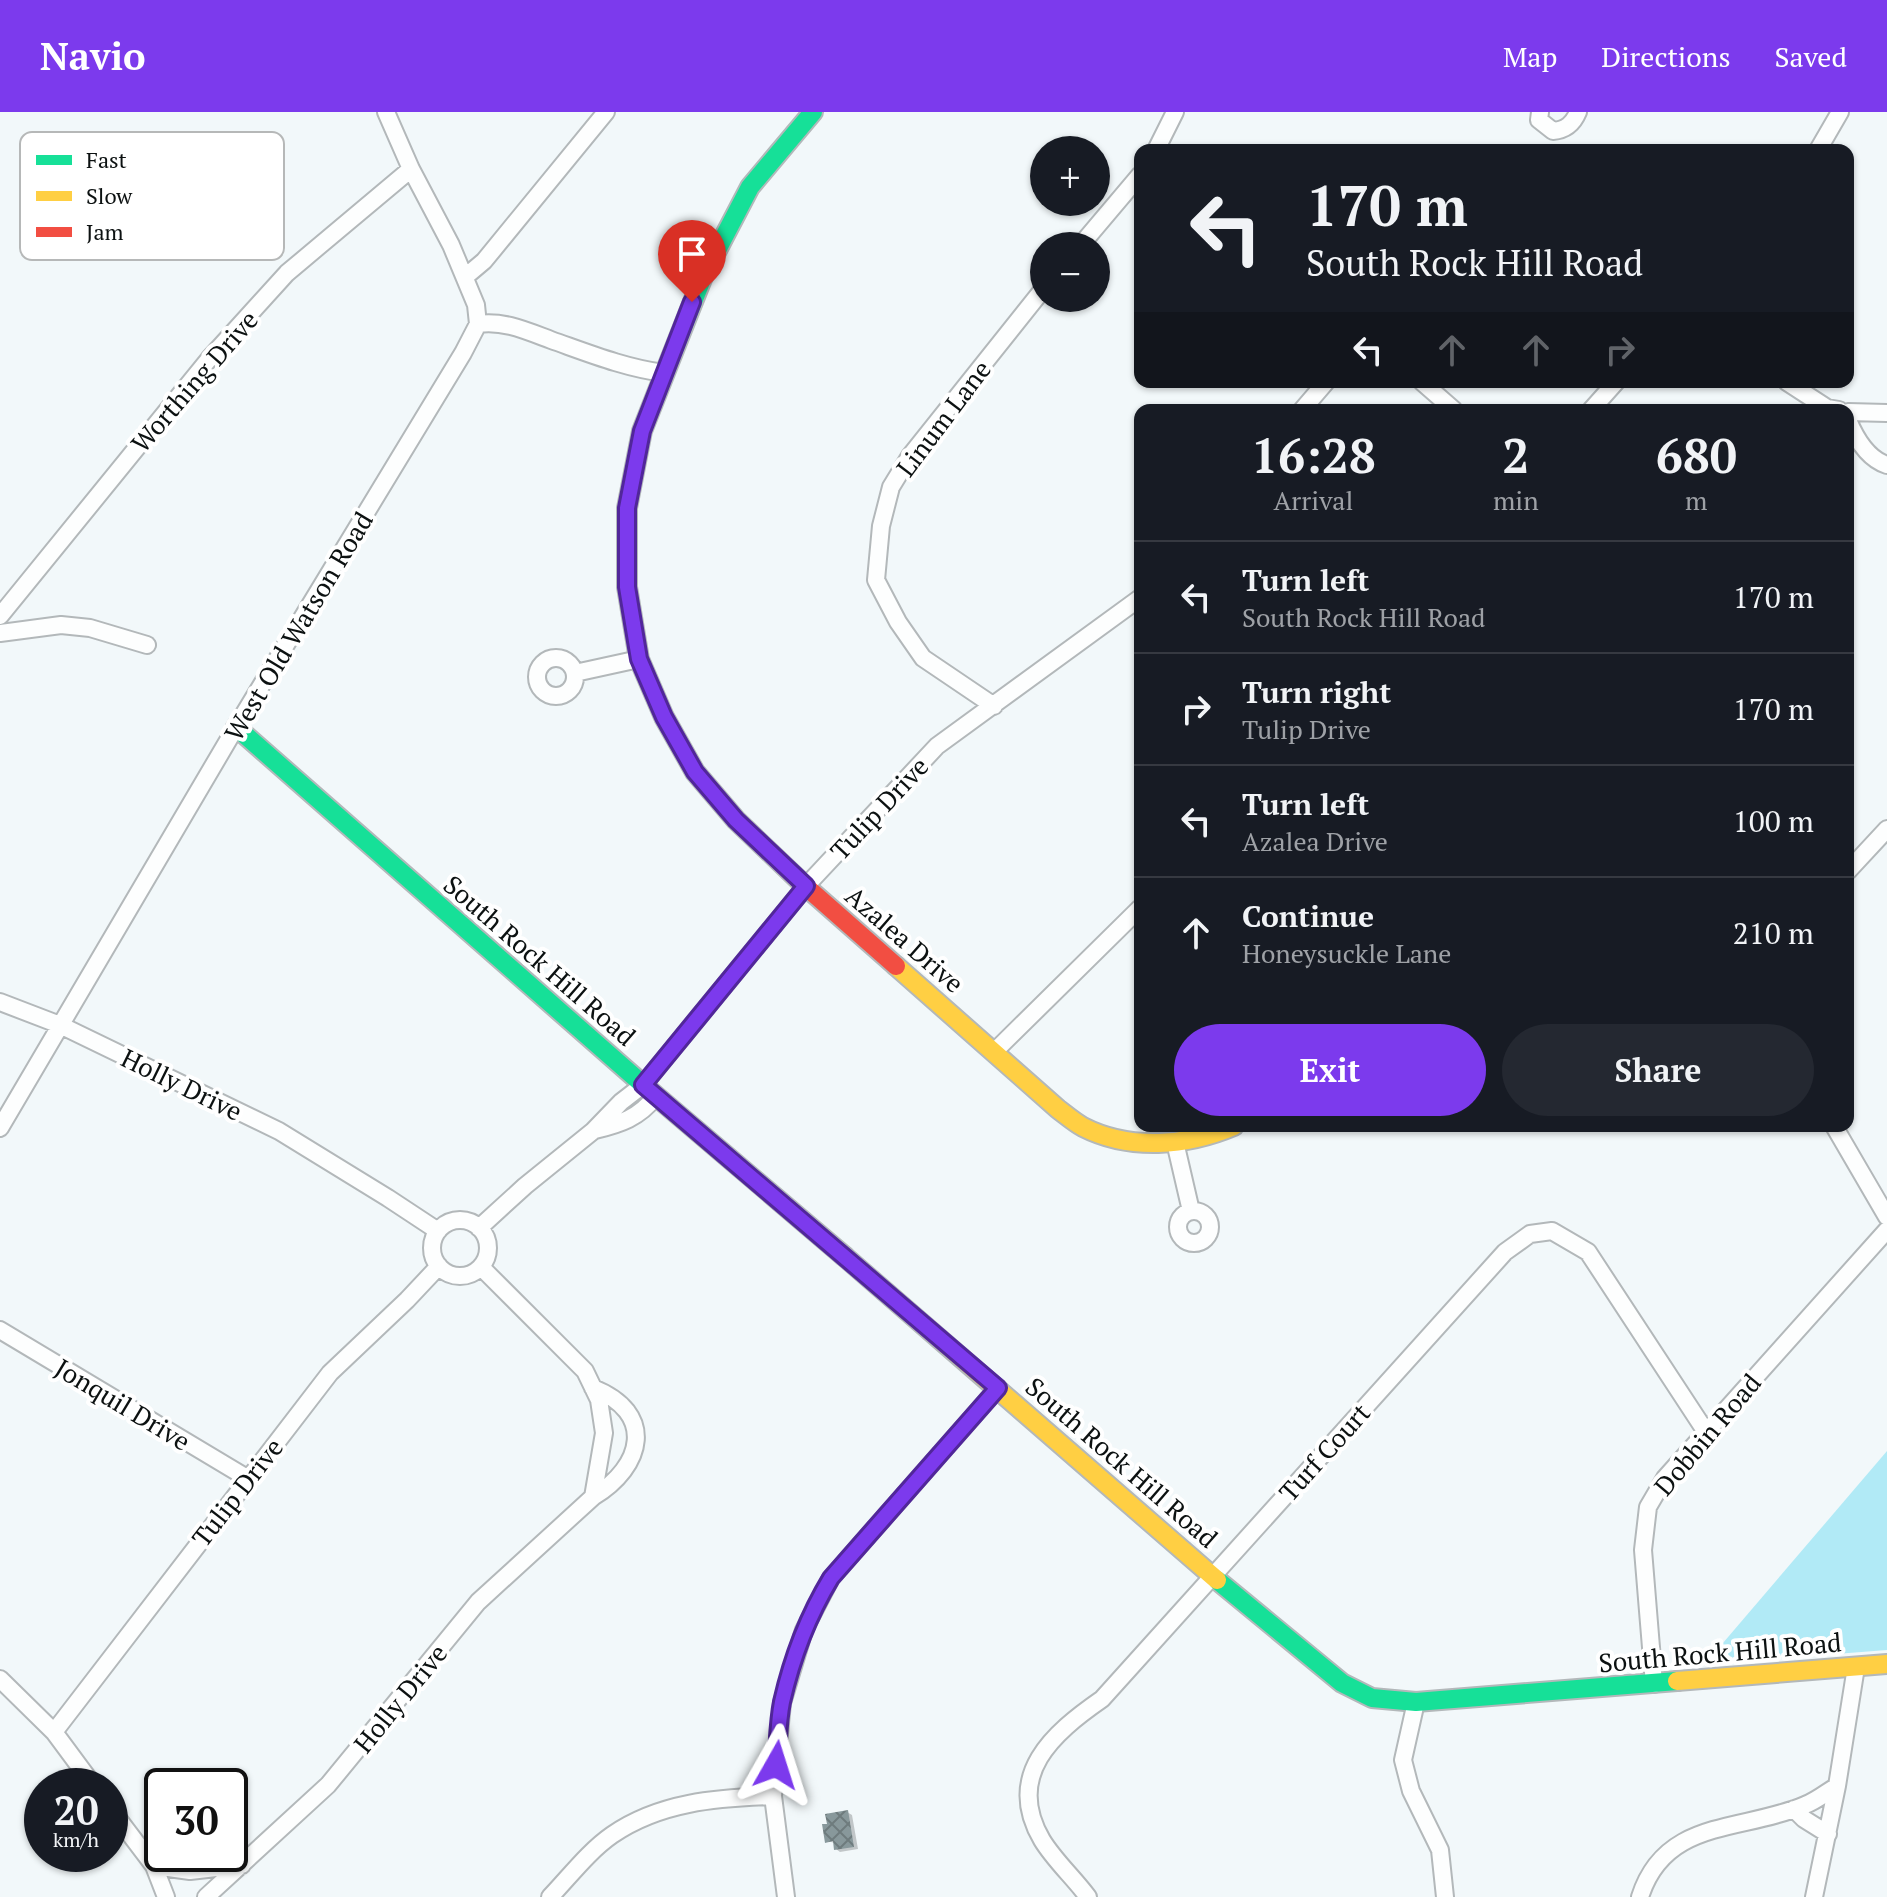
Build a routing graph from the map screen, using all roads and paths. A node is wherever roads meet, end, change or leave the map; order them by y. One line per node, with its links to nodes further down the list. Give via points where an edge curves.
1 (386, 112): 10 (street)
2 (606, 112): 13 (street, via 484,261)
3 (813, 112): 16 (street, Azalea Drive, via 750,187 702,279)
4 (1175, 112): 8 (street)
5 (1540, 112): 6 (street, via 1539,120 1553,131 1564,130)
6 (1578, 112)
7 (1840, 112): 9 (street)
8 (1159, 144)
9 (1821, 144)
10 (411, 169): 13 (street); 30 (street, Worthing Drive, via 287,273 209,359)
11 (1134, 182): 12 (street)
12 (1092, 232)
13 (465, 277): 15 (street)
14 (1030, 306): 35 (street, Linum Lane, via 891,487 876,580 923,658)
15 (478, 324): 16 (street, via 512,326 638,370); 36 (street, West Old Watson Road)
16 (664, 373): 33 (street, Azalea Drive, via 642,431 627,508 627,587)
17 (1321, 388): 21 (street)
18 (1429, 388): 22 (street)
19 (1611, 388): 23 (street)
20 (1796, 388): 24 (street)
21 (1307, 404)
22 (1447, 404)
23 (1596, 404)
24 (1821, 404)
25 (1854, 412): 26 (street)
26 (1887, 413)
27 (1854, 435): 28 (street, via 1871,456)
28 (1887, 465)
29 (1134, 602): 35 (street, Tulip Drive)
30 (0, 616)
31 (0, 633): 32 (street, via 61,625)
32 (147, 645)
33 (639, 659): 34 (street); 39 (street, Azalea Drive, via 695,772 736,820)
34 (575, 673)
35 (994, 706): 39 (street, Tulip Drive, via 937,746)
36 (236, 727): 42 (street, West Old Watson Road); 44 (street, South Rock Hill Road)
37 (1887, 829): 38 (street)
38 (1854, 865)
39 (806, 886): 43 (street, Azalea Drive); 44 (street, Tulip Drive)
40 (1134, 914): 43 (street)
41 (0, 1002): 42 (street, Holly Drive)
42 (60, 1025): 45 (street, West Old Watson Road); 53 (street, Holly Drive, via 279,1131)
43 (994, 1052): 48 (street, Azalea Drive, via 1083,1126 1139,1143)
44 (649, 1091): 51 (street, Tulip Drive, via 621,1102); 58 (street, South Rock Hill Road)
45 (0, 1128)
46 (1212, 1132): 48 (street, Azalea Drive)
47 (1837, 1132): 50 (street)
48 (1175, 1142): 49 (street)
49 (1191, 1211)
50 (1887, 1217)
51 (479, 1228): 53 (street, via 462,1220); 55 (street, via 488,1251)
52 (1887, 1230): 59 (street, Dobbin Road)
53 (438, 1231): 54 (street, via 432,1249)
54 (439, 1266): 55 (street, via 464,1276); 60 (street, Tulip Drive, via 330,1373)
55 (481, 1267): 57 (street, Holly Drive, via 585,1371)
56 (0, 1330): 60 (street, Jonquil Drive)
57 (593, 1388): 61 (street, Holly Drive, via 604,1433); 61 (street, Holly Drive, via 623,1404 637,1431 632,1459)
58 (998, 1388): 62 (street, South Rock Hill Road); 71 (street, via 831,1578 815,1606 782,1703)
59 (1706, 1432): 62 (street, Turf Court, via 1588,1252 1552,1231 1530,1234 1505,1252); 66 (street, Dobbin Road, via 1665,1478 1648,1507 1643,1550)
60 (247, 1478): 68 (street, Tulip Drive)
61 (593, 1497): 76 (street, Holly Drive, via 478,1602 342,1769)
62 (1212, 1576): 67 (street, South Rock Hill Road, via 1342,1683 1372,1698); 83 (street, Turf Court, via 1102,1699 1067,1723 1039,1756 1030,1776 1036,1828)
63 (1887, 1664): 64 (street, South Rock Hill Road)
64 (1856, 1667): 66 (street, South Rock Hill Road); 70 (street)
65 (0, 1679): 68 (street)
66 (1654, 1684): 67 (street, South Rock Hill Road)
67 (1416, 1702): 84 (street, via 1403,1760 1411,1791 1440,1850)
68 (54, 1732): 69 (street)
69 (81, 1768)
70 (1837, 1786): 72 (street); 74 (street)
71 (773, 1796): 81 (street, via 713,1798 644,1816 610,1837); 82 (street)
72 (1794, 1809): 74 (street); 85 (street, via 1695,1835 1664,1853 1645,1879)
73 (128, 1832): 75 (street)
74 (1828, 1834): 86 (street)
75 (144, 1853)
76 (248, 1861)
77 (156, 1872): 79 (street)
78 (236, 1872): 80 (street, Holly Drive)
79 (166, 1897)
80 (206, 1897)
81 (550, 1897)
82 (786, 1897)
83 (1088, 1897)
84 (1445, 1897)
85 (1640, 1897)
86 (1814, 1897)

